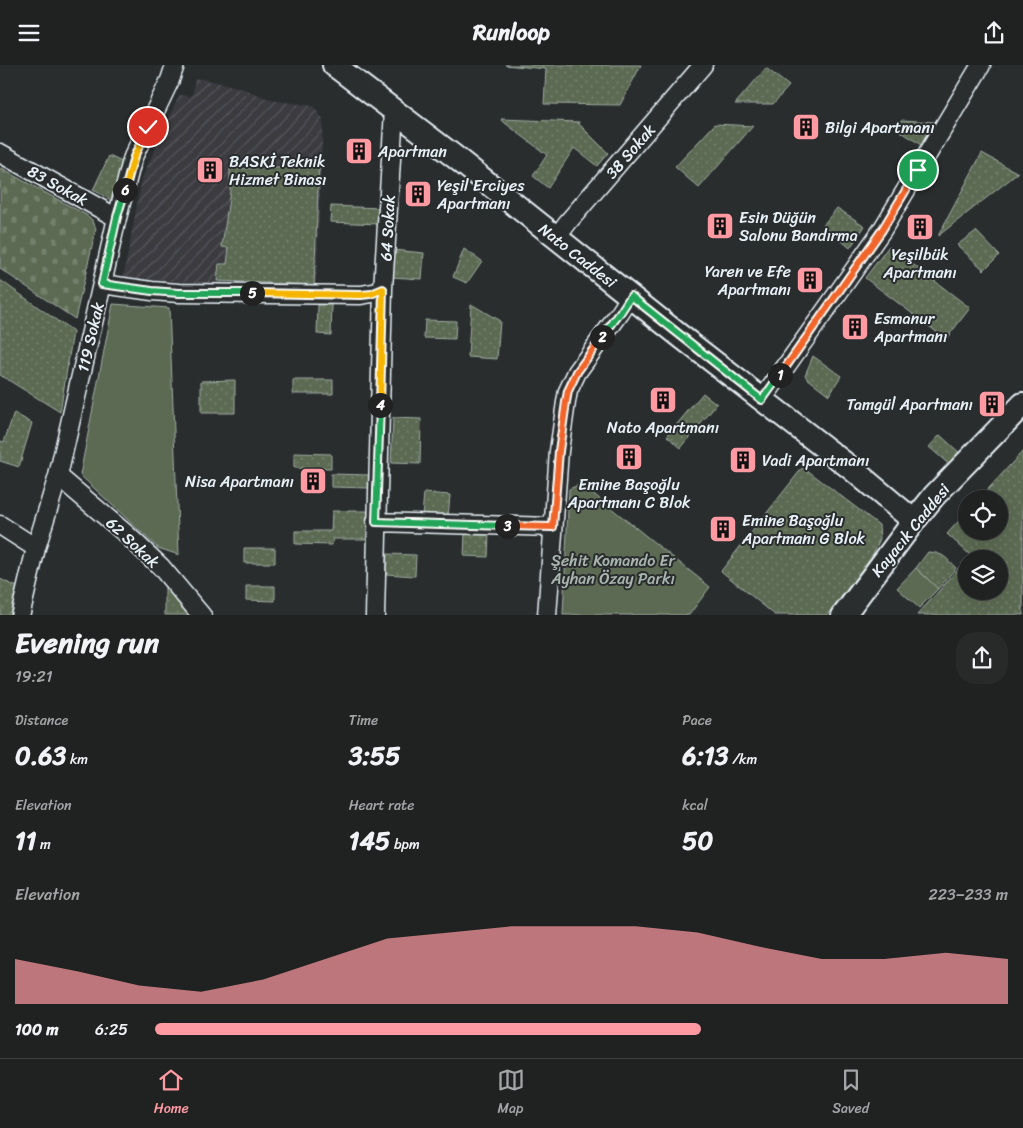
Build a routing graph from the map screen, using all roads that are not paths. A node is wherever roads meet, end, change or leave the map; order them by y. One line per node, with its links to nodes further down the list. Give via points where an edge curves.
1 (175, 65): 7 (street, 119 Sokak, via 134,157)
2 (334, 65): 5 (main road, Nato Caddesi)
3 (703, 65): 8 (street, 38 Sokak)
4 (981, 65): 12 (street, via 882,230)
5 (394, 111): 8 (main road, Nato Caddesi); 10 (street, 64 Sokak)
6 (0, 153): 7 (street, 83 Sokak)
7 (117, 217): 9 (street, 119 Sokak)
8 (556, 237): 11 (main road, Nato Caddesi)
9 (102, 284): 10 (street, via 179,293 361,295); 14 (street, 119 Sokak)
10 (383, 289): 16 (street, 64 Sokak)
11 (631, 296): 12 (main road, Nato Caddesi); 18 (street, via 577,372 568,391)
12 (762, 400): 15 (main road, Nato Caddesi)
13 (1023, 404): 15 (main road, Kayacık Caddesi)
14 (58, 476): 19 (street, 119 Sokak); 21 (street, 62 Sokak, via 161,567)
15 (914, 521): 24 (main road, Kayacık Caddesi)
16 (376, 522): 18 (street); 22 (street, 64 Sokak)
17 (0, 525): 19 (street)
18 (553, 527): 23 (street)
19 (36, 548): 20 (street, 119 Sokak)
20 (20, 615)
21 (202, 615)
22 (375, 615)
23 (548, 615)
24 (843, 615)

